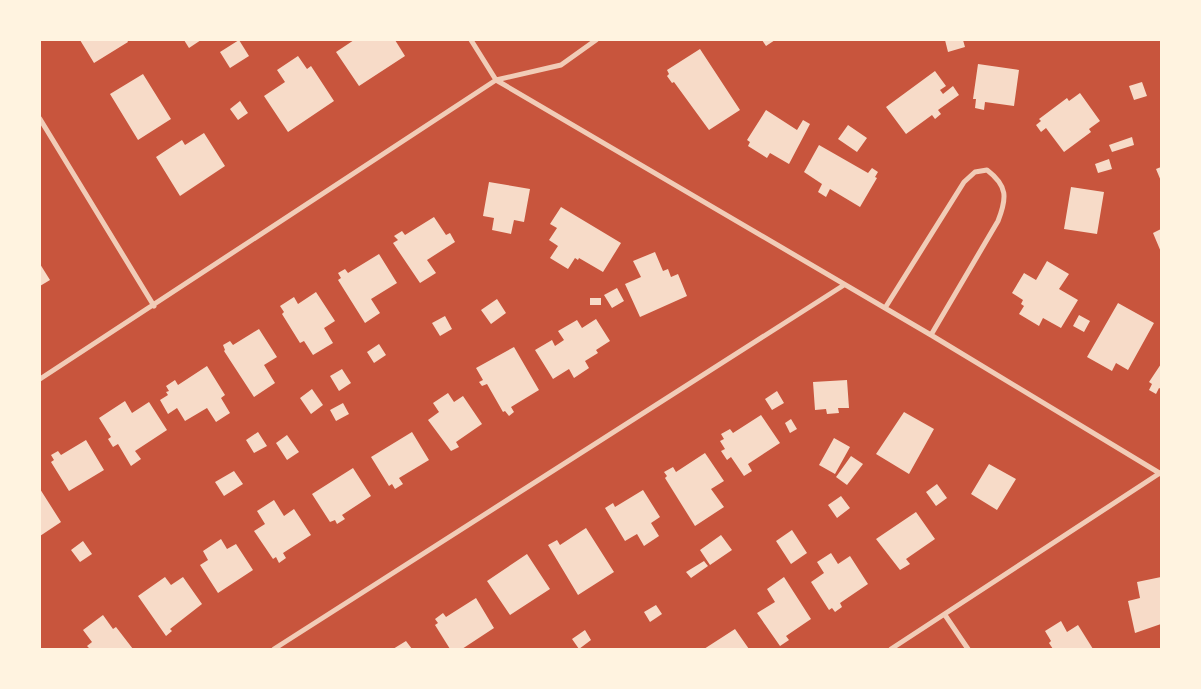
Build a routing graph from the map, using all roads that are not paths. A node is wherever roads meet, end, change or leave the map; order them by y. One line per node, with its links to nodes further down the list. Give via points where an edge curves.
1 (471, 40): 3 (street)
2 (596, 40): 3 (street, via 560,65)
3 (496, 80): 5 (street); 6 (street)
4 (40, 119): 6 (street)
5 (844, 285): 7 (street); 12 (street)
6 (154, 306): 9 (street)
7 (885, 308): 8 (street); 8 (street, via 964,182 975,172 987,170 999,179 1004,190 1004,205 998,221)
8 (931, 335): 10 (street)
9 (40, 379)
10 (1160, 473): 11 (street)
11 (946, 615): 13 (street); 14 (street)
12 (274, 649)
13 (891, 649)
14 (968, 649)

